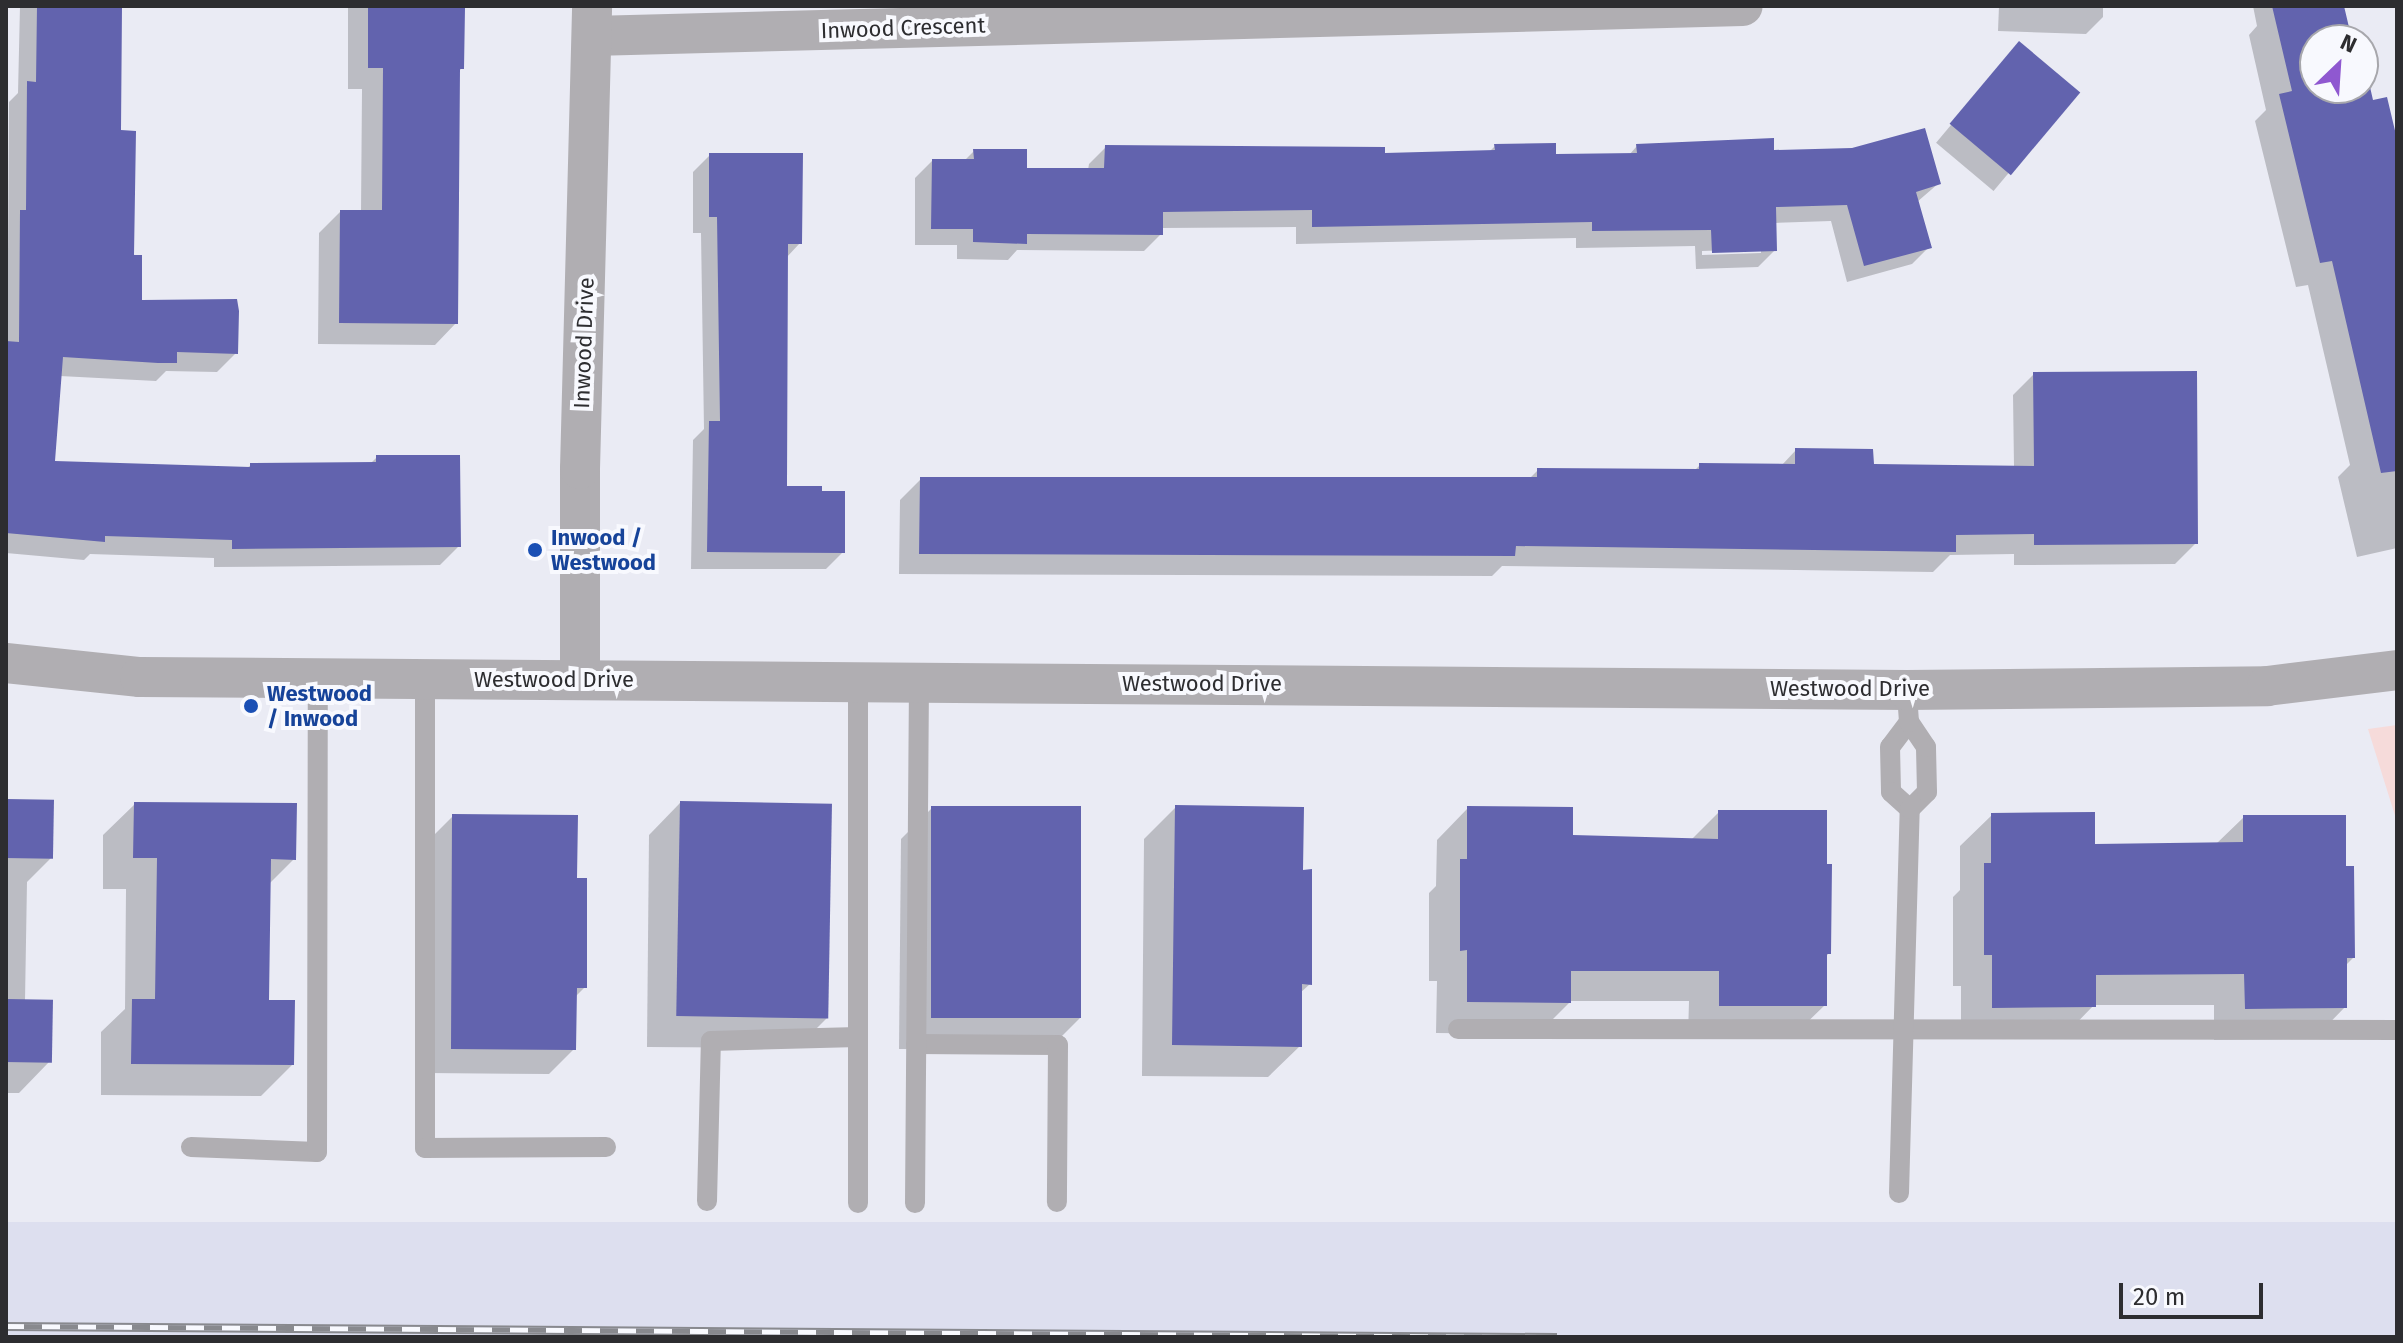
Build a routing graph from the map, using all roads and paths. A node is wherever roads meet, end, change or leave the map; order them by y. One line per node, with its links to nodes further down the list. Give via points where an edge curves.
1 (1743, 6): 2 (street, Inwood Crescent)
2 (592, 21): 7 (street, Inwood Drive)
3 (6, 663): 5 (street, Westwood Drive, via 140,677)
4 (2397, 670): 10 (street, Westwood Drive, via 2267,686)
5 (318, 678): 6 (street, Westwood Drive); 17 (lane, via 317,1152)
6 (425, 679): 7 (street, Westwood Drive); 18 (lane, via 425,1148)
7 (580, 680): 8 (street, Westwood Drive)
8 (858, 682): 9 (street, Westwood Drive); 15 (lane)
9 (919, 682): 10 (street, Westwood Drive); 16 (lane)
10 (1908, 706): 11 (lane, via 1926,747 1927,792); 11 (lane, via 1890,747 1890,762 1891,792)
11 (1910, 809): 12 (lane)
12 (1905, 1028): 13 (lane); 14 (lane); 19 (lane)
13 (1458, 1029)
14 (2397, 1030)
15 (858, 1037): 20 (lane, via 711,1041); 22 (lane)
16 (916, 1044): 21 (lane, via 1058,1045); 23 (lane)
17 (191, 1147)
18 (606, 1147)
19 (1899, 1193)
20 (707, 1201)
21 (1057, 1202)
22 (858, 1203)
23 (915, 1203)

